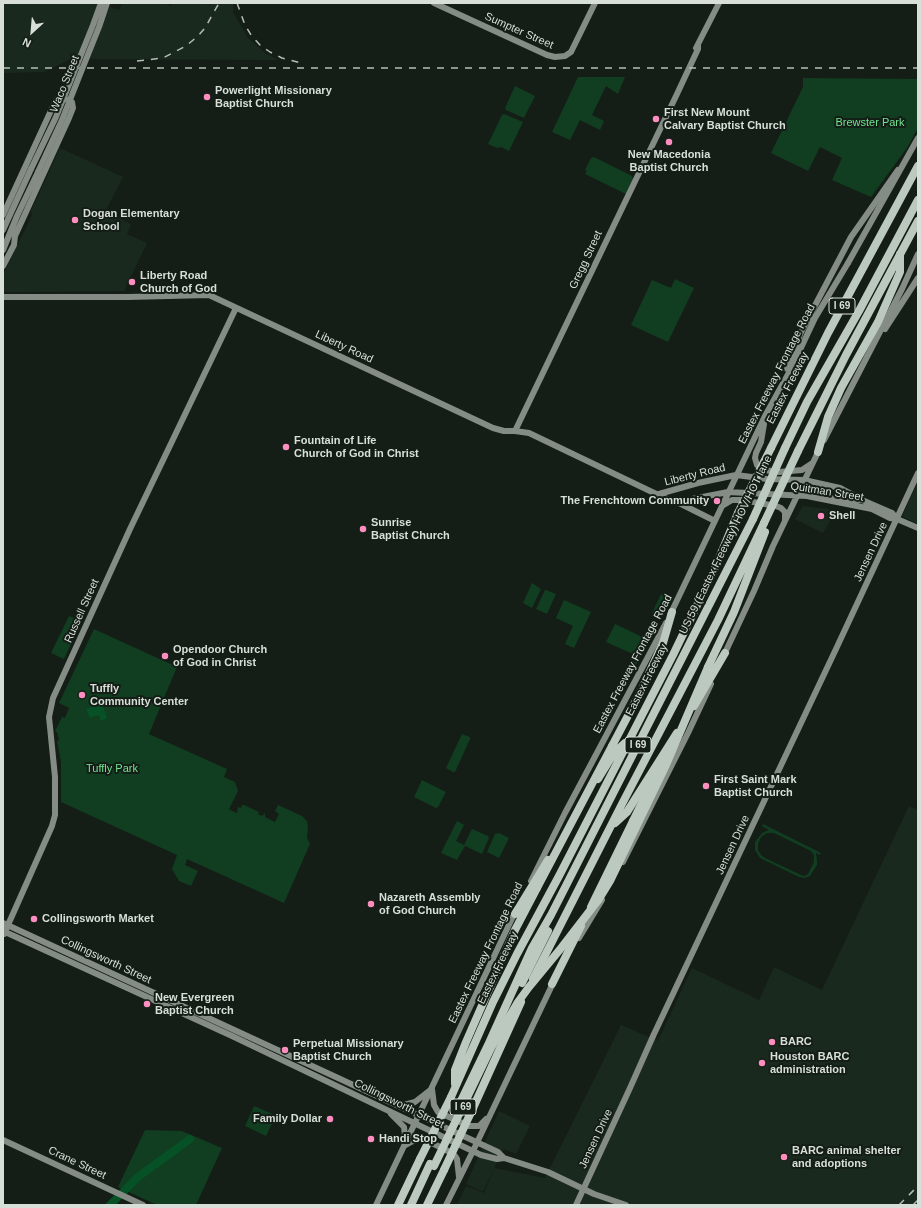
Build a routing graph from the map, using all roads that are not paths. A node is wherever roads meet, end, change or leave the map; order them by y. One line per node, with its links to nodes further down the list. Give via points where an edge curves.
1 (100, 3): 12 (main road, Waco Street, bridge, via 56,117)
2 (106, 3): 14 (main road, Waco Street, bridge, via 62,120)
3 (434, 3): 4 (main road, Sumpter Street, via 555,57 562,57 571,52)
4 (595, 3)
5 (719, 3): 24 (main road, Gregg Street)
6 (918, 138): 22 (main road, Eastex Freeway Frontage Road, bridge, via 815,318)
7 (918, 143): 22 (main road, via 857,228 801,332)
8 (918, 166): 47 (highway, Eastex Freeway / I 69, bridge, via 828,333 738,513 673,655)
9 (918, 200): 43 (highway, US 59 (Eastex Freeway) HOV/HOT lane, bridge, via 860,310 807,402)
10 (3, 215): 13 (main road, via 57,99 63,98 72,102 73,108 69,118)
11 (918, 221): 15 (highway, I 69)
12 (3, 230)
13 (15, 236): 14 (main road); 17 (main road, via 14,244)
14 (3, 251)
15 (900, 253): 25 (highway, via 900,272 878,322 841,388 828,417); 41 (highway, I 69, bridge, via 798,452)
16 (918, 254): 21 (main road)
17 (3, 266)
18 (918, 278): 21 (main road)
19 (3, 297): 20 (main road, Liberty Road, via 209,295)
20 (236, 308): 24 (main road, Liberty Road, via 493,428); 51 (main road, Russell Street, via 130,529 53,698 49,717 55,777 55,815)
21 (871, 348): 25 (main road)
22 (774, 399): 23 (main road, Eastex Freeway Frontage Road)
23 (765, 416): 26 (main road, via 761,442 755,458 758,465 764,470 796,472); 28 (main road, Eastex Freeway Frontage Road)
24 (515, 431): 32 (main road, Liberty Road, via 529,433)
25 (818, 452): 26 (main road)
26 (813, 463): 29 (main road)
27 (918, 473): 38 (main road, Jensen Drive)
28 (736, 475): 29 (main road, Quitman Street); 30 (main road, Liberty Road); 31 (main road, Eastex Freeway Frontage Road)
29 (804, 480): 33 (main road); 34 (main road, Quitman Street, via 840,488)
30 (676, 490): 32 (main road, Liberty Road); 36 (main road, via 672,497)
31 (728, 492): 33 (main road, Quitman Street); 36 (main road, Liberty Road); 37 (main road, Eastex Freeway Frontage Road)
32 (659, 494): 36 (main road, Liberty Road)
33 (797, 496): 35 (main road, Quitman Street); 40 (main road)
34 (862, 500): 35 (main road, via 835,497); 38 (main road, Quitman Street)
35 (832, 501): 38 (main road, Quitman Street, via 872,509 890,518)
36 (675, 502): 39 (main road)
37 (722, 506): 39 (main road, Eastex Freeway Frontage Road); 40 (main road, via 732,500 742,500 776,506 785,512)
38 (898, 518): 42 (main road, Quitman Street); 70 (main road, Jensen Drive)
39 (715, 521): 44 (main road, Eastex Freeway Frontage Road)
40 (785, 521): 45 (main road)
41 (766, 524): 46 (highway, via 734,612); 48 (highway, I 69)
42 (918, 528)
43 (742, 541): 53 (highway, US 59 (Eastex Freeway) HOV/HOT lane / I 69); 55 (highway, I 69, bridge, via 703,627)
44 (672, 612): 50 (main road, Eastex Freeway Frontage Road, via 564,813); 56 (highway, bridge, via 663,643 642,689 515,930 466,1042 456,1070)
45 (725, 653): 48 (highway, via 693,709 627,812); 54 (main road, via 631,848)
46 (708, 667): 54 (highway, bridge); 55 (highway, bridge, via 666,765 610,881 599,900 518,1002)
47 (630, 738): 49 (highway, Eastex Freeway / I 69); 50 (highway, via 614,753)
48 (610, 828): 76 (highway, I 69, bridge, via 521,1003)
49 (576, 843): 53 (highway, via 575,861); 56 (highway, Eastex Freeway / I 69, via 493,1002)
50 (515, 914): 57 (main road, Eastex Freeway Frontage Road)
51 (6, 924): 52 (main road, Russell Street); 58 (main road, Collingsworth Street)
52 (4, 933): 59 (main road, Collingsworth Street)
53 (532, 948): 68 (highway, US 59 (Eastex Freeway) HOV/HOT lane / I 69)
54 (552, 984): 61 (main road)
55 (491, 1048): 68 (highway, I 69, bridge)
56 (455, 1088): 73 (highway, Eastex Freeway / I 69, bridge)
57 (432, 1089): 58 (main road, via 411,1104); 60 (main road, Eastex Freeway Frontage Road); 61 (main road, via 434,1105 438,1112 469,1126 479,1126)
58 (389, 1102): 60 (main road, Collingsworth Street)
59 (382, 1107): 62 (main road, Collingsworth Street); 65 (main road, via 404,1127)
60 (419, 1115): 62 (main road, Eastex Freeway Frontage Road); 64 (main road, Collingsworth Street)
61 (488, 1117): 64 (main road)
62 (415, 1123): 65 (main road, Eastex Freeway Frontage Road); 66 (main road, Collingsworth Street)
63 (3, 1140): 71 (main road, Crane Street)
64 (477, 1143): 66 (main road); 67 (main road, Collingsworth Street, via 498,1152)
65 (404, 1147): 69 (main road, via 420,1139 448,1151 458,1159); 72 (main road, Eastex Freeway Frontage Road)
66 (473, 1151): 67 (main road, Collingsworth Street, via 497,1159); 69 (main road)
67 (504, 1158): 70 (main road, Collingsworth Street, via 548,1172)
68 (432, 1165): 74 (highway, US 59 (Eastex Freeway) HOV/HOT lane / I 69); 75 (highway, I 69)
69 (459, 1179): 77 (main road)
70 (583, 1189): 78 (main road, Jensen Drive); 79 (main road, Collingsworth Street)
71 (143, 1205)
72 (376, 1205)
73 (398, 1205)
74 (411, 1205)
75 (415, 1205)
76 (427, 1205)
77 (446, 1205)
78 (576, 1205)
79 (626, 1205)

